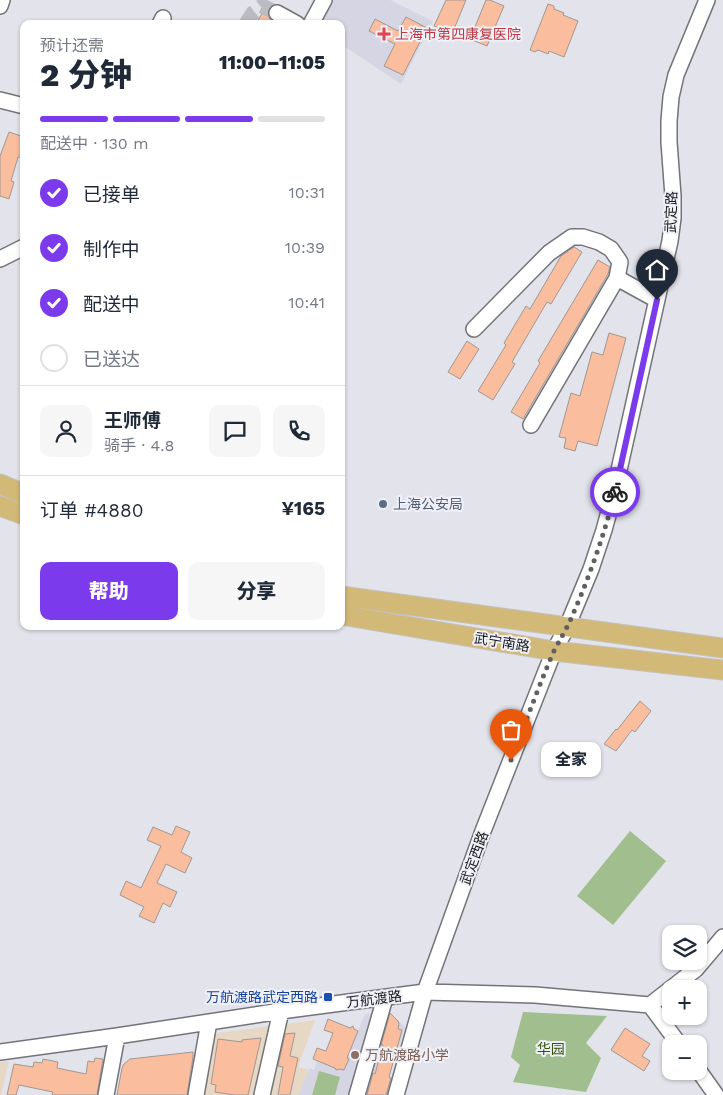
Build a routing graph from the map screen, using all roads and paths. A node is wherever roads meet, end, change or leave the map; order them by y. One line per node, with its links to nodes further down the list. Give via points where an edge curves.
1 (2, 0): 4 (street)
2 (324, 0): 7 (street)
3 (706, 0): 13 (street, 武定路, via 676,75 672,98 669,142 673,218)
4 (0, 6)
5 (277, 13): 6 (street)
6 (290, 20)
7 (313, 20)
8 (0, 100): 9 (street)
9 (20, 105)
10 (20, 249): 11 (street)
11 (0, 258)
12 (617, 278): 13 (street); 14 (street, via 620,262 611,249 583,237 572,237 549,253); 15 (street)
13 (657, 300): 22 (street, 武定路, via 604,530)
14 (474, 328)
15 (531, 425)
16 (0, 484): 17 (main road)
17 (20, 492)
18 (0, 506): 19 (main road)
19 (20, 514)
20 (345, 597): 22 (main road, 武宁南路)
21 (345, 616): 24 (main road, 武宁南路)
22 (567, 627): 23 (main road, 武宁南路); 24 (street, 武定西路)
23 (723, 648)
24 (554, 651): 25 (main road, 武宁南路); 27 (street, 武定西路, via 483,831)
25 (723, 670)
26 (723, 937): 29 (street, via 696,970)
27 (425, 992): 28 (street, 万航渡路); 29 (street, 万航渡路, via 535,995); 40 (street, 武定西路)
28 (385, 998): 30 (street, 万航渡路); 39 (street)
29 (650, 1005): 32 (street)
30 (281, 1011): 31 (street, 万航渡路); 38 (street)
31 (209, 1022): 33 (street, 万航渡路); 37 (street)
32 (672, 1035)
33 (118, 1036): 34 (street, 万航渡路); 36 (street)
34 (0, 1052)
35 (705, 1080): 41 (street)
36 (106, 1095)
37 (196, 1095)
38 (262, 1095)
39 (357, 1095)
40 (396, 1095)
41 (716, 1095)

